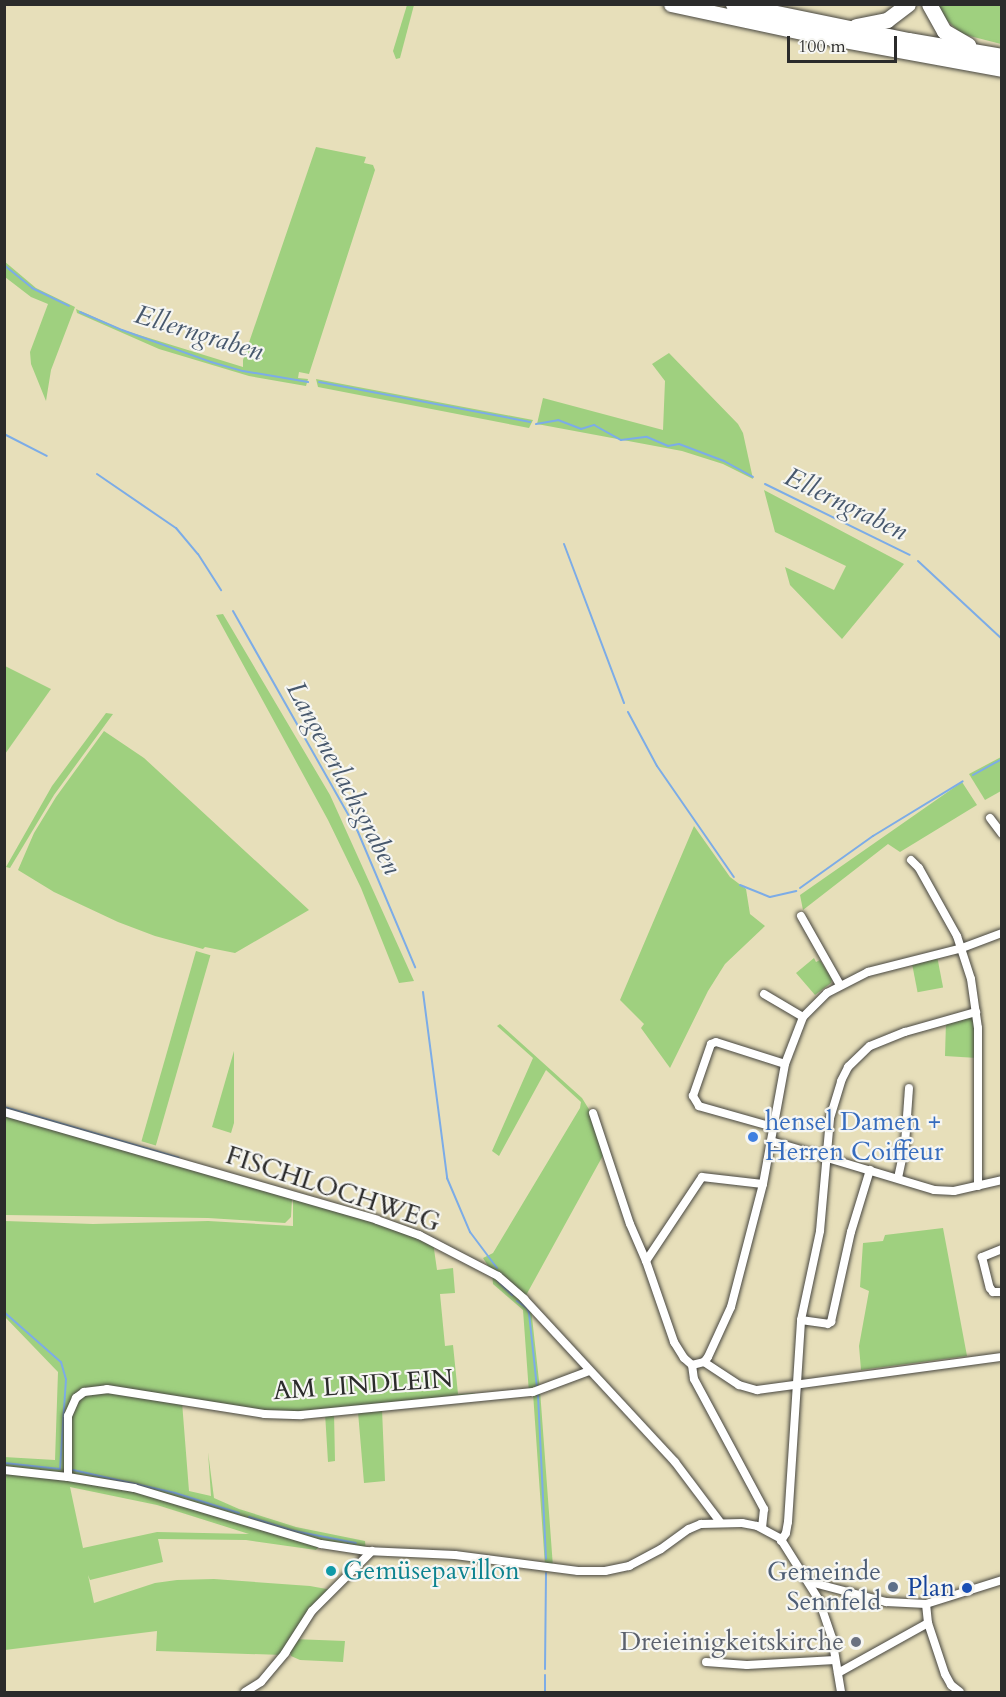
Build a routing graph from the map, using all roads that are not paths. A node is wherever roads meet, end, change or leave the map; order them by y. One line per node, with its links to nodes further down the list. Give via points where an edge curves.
1 (671, 4): 7 (highway)
2 (733, 4): 5 (highway)
3 (908, 4): 5 (highway, via 887,20)
4 (929, 4): 6 (highway, via 944,31)
5 (838, 27): 6 (highway)
6 (994, 54)
7 (972, 64): 8 (highway); 9 (highway)
8 (1002, 69)
9 (1002, 74)
10 (990, 818): 11 (street)
11 (1002, 834)
12 (911, 860): 15 (street)
13 (801, 916): 16 (street)
14 (1002, 933): 15 (street)
15 (962, 948): 16 (street, via 886,966); 18 (street)
16 (840, 985): 19 (street)
17 (764, 994): 19 (street)
18 (976, 1011): 26 (street, via 905,1032 870,1046 859,1056 848,1067 835,1097); 31 (street)
19 (803, 1017): 20 (street)
20 (784, 1064): 24 (street); 24 (street, via 716,1042 711,1044 693,1096 699,1106)
21 (909, 1088): 28 (street)
22 (4, 1112): 39 (street, FISCHLOCHWEG, via 419,1235 498,1276)
23 (593, 1113): 33 (street)
24 (773, 1127): 25 (street)
25 (771, 1141): 26 (street); 30 (street)
26 (828, 1157): 27 (street); 35 (street, via 820,1231)
27 (870, 1170): 28 (street); 35 (street, via 831,1322)
28 (898, 1178): 31 (street, via 934,1190)
29 (1002, 1180): 31 (street)
30 (763, 1184): 33 (street, via 702,1177); 37 (street, via 731,1307)
31 (978, 1186)
32 (1002, 1249): 34 (street, via 982,1257 990,1288)
33 (646, 1261): 38 (street, via 674,1342)
34 (1002, 1292)
35 (801, 1320): 40 (street)
36 (1002, 1357): 40 (street)
37 (704, 1362): 38 (street); 40 (street, via 747,1389)
38 (692, 1365): 44 (street, via 694,1379 764,1509)
39 (589, 1371): 42 (street, AM LINDLEIN, via 533,1392 301,1415 264,1414 107,1389 84,1392 73,1403 68,1416); 43 (street, FISCHLOCHWEG, via 675,1462)
40 (797, 1385): 45 (street, via 788,1522)
41 (4, 1470): 42 (street)
42 (68, 1477): 46 (street, via 174,1499 321,1544)
43 (720, 1522): 44 (street); 46 (street, via 689,1529 641,1561 605,1571 455,1555)
44 (762, 1527): 45 (street)
45 (781, 1540): 48 (street)
46 (372, 1551): 54 (street, via 312,1611 261,1682)
47 (1002, 1580): 49 (street)
48 (810, 1582): 49 (street, via 886,1602); 51 (street, via 832,1638)
49 (926, 1604): 50 (street)
50 (928, 1623): 53 (street); 56 (street, via 945,1674)
51 (835, 1660): 52 (street, via 747,1665); 53 (street)
52 (706, 1662)
53 (838, 1673): 55 (street)
54 (245, 1692)
55 (841, 1692)
56 (960, 1692)

